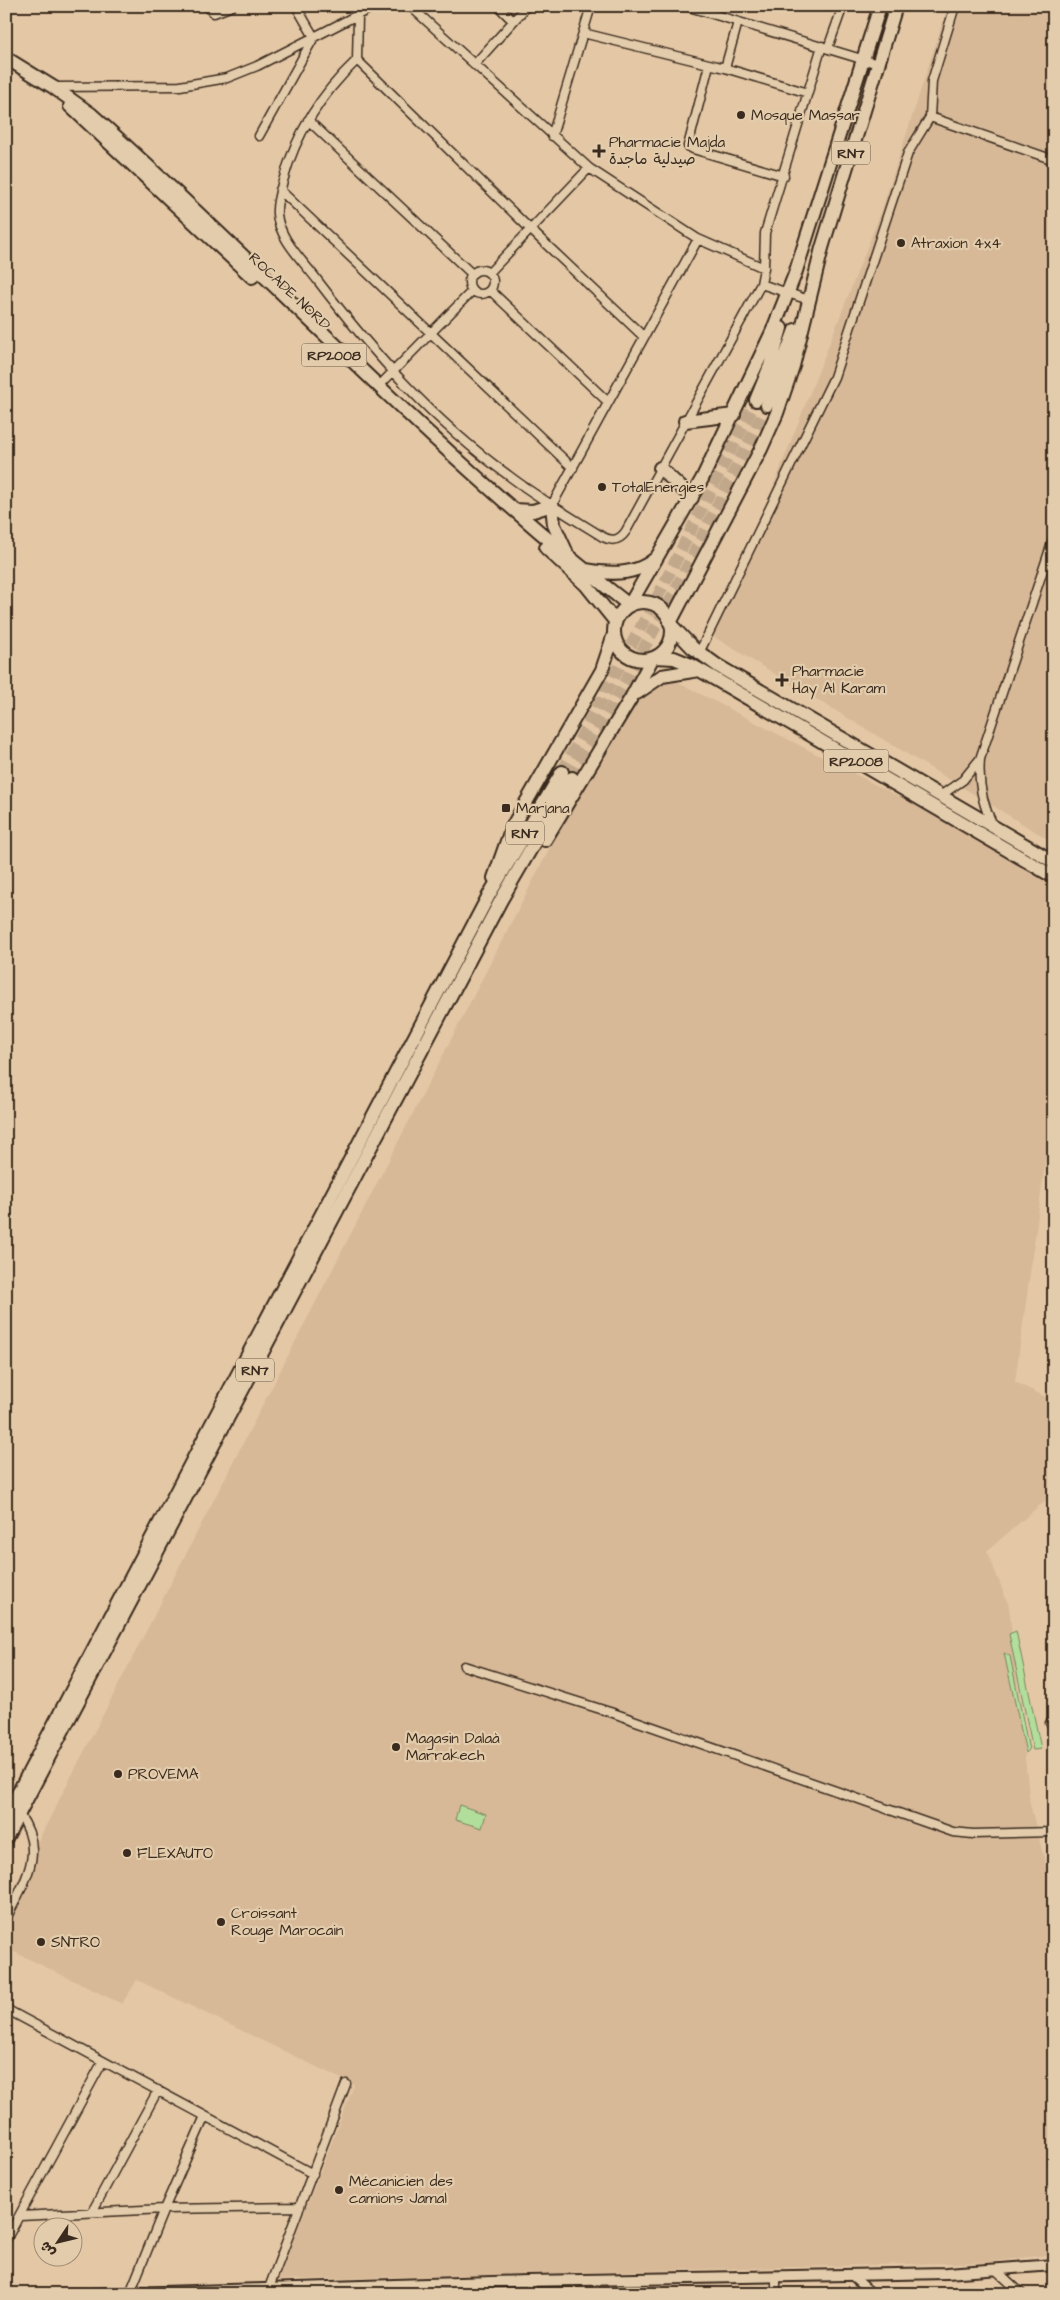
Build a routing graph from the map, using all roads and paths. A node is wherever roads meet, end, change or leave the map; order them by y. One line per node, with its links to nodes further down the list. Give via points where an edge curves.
1 (207, 6): 2 (street, via 214,13)
2 (232, 6)
3 (296, 6): 18 (street)
4 (375, 6): 14 (street)
5 (410, 6): 23 (street)
6 (498, 6): 15 (street)
7 (527, 6): 15 (street)
8 (591, 6): 17 (street)
9 (686, 6): 16 (street)
10 (843, 6): 19 (street)
11 (880, 6): 21 (highway, RN7)
12 (896, 6): 24 (highway, RN7)
13 (955, 6): 29 (street, via 932,81)
14 (358, 16): 18 (street); 22 (street)
15 (513, 22): 23 (street)
16 (738, 22): 19 (street); 26 (street)
17 (583, 33): 25 (street); 32 (street)
18 (314, 37): 27 (street, via 244,72 210,82 180,86); 31 (street)
19 (825, 47): 21 (street); 28 (street)
20 (6, 58): 27 (highway, ROCADE NORD / RP2008)
21 (863, 59): 24 (street); 45 (highway, RN7)
22 (357, 60): 30 (street, via 333,84); 37 (street)
23 (474, 64): 32 (street)
24 (878, 64): 46 (highway, RN7)
25 (710, 65): 26 (street); 35 (street, via 688,146)
26 (725, 68): 28 (street)
27 (53, 87): 50 (highway, ROCADE NORD / RP2008, via 102,124); 64 (highway, ROCADE NORD / RP2008, via 82,119 354,374 571,571 599,599)
28 (808, 93): 35 (street)
29 (930, 117): 33 (street); 67 (street, via 908,153 834,377)
30 (308, 120): 36 (street); 41 (street)
31 (259, 136)
32 (552, 136): 34 (street)
33 (1054, 160)
34 (589, 168): 37 (street); 38 (street)
35 (784, 176): 39 (street, via 765,233)
36 (280, 190): 47 (street); 49 (street, via 277,214 285,237)
37 (531, 230): 40 (street); 48 (street)
38 (698, 239): 39 (street); 48 (street)
39 (764, 268): 42 (street)
40 (489, 273): 41 (street, via 478,270); 43 (street, via 493,284)
41 (472, 274): 44 (street, via 469,281)
42 (761, 284): 45 (street); 53 (street)
43 (490, 290): 44 (street, via 479,294); 51 (street)
44 (472, 291): 47 (street)
45 (788, 293): 46 (street); 46 (highway, RN7, via 761,403); 52 (highway)
46 (809, 300): 65 (highway, via 793,366 770,432)
47 (431, 333): 49 (street); 54 (street)
48 (644, 337): 51 (street)
49 (392, 372): 50 (street); 57 (street, via 482,455)
50 (379, 386): 58 (highway, ROCADE NORD / RP2008)
51 (608, 402): 54 (street)
52 (734, 415): 53 (highway); 56 (highway)
53 (685, 421): 55 (street)
54 (572, 468): 57 (street)
55 (660, 468): 56 (highway); 57 (street, via 619,539 603,537)
56 (692, 498): 60 (highway)
57 (552, 505): 58 (highway, via 533,511); 61 (highway, via 554,525)
58 (514, 510): 61 (highway, ROCADE NORD / RP2008)
59 (1054, 537): 71 (street)
60 (661, 554): 62 (highway, via 628,572); 63 (highway)
61 (570, 557): 62 (highway, ROCADE NORD / RP2008)
62 (586, 570): 63 (highway, ROCADE NORD / RP2008)
63 (630, 605): 64 (highway); 65 (highway, via 642,602 655,605 666,614)
64 (615, 621): 66 (highway)
65 (671, 624): 67 (highway, RP2008); 68 (highway, via 670,641)
66 (614, 634): 68 (highway, via 618,647 629,656 642,660); 77 (highway, via 602,670 512,826 504,844)
67 (699, 653): 73 (highway, RP2008)
68 (654, 658): 69 (highway, RP2008, via 674,658); 70 (highway)
69 (699, 670): 70 (highway, via 662,676); 76 (highway, RP2008)
70 (631, 698): 77 (highway, via 539,850)
71 (980, 759): 73 (street, via 962,780); 74 (street, via 980,789)
72 (567, 775): 77 (highway, RN7)
73 (940, 796): 74 (highway, RP2008)
74 (994, 826): 75 (highway, RP2008)
75 (1054, 862)
76 (1054, 876)
77 (495, 898): 79 (highway, RN7)
78 (464, 1666): 80 (street, via 953,1832)
79 (13, 1815): 81 (highway, RN7); 82 (street, via 29,1830 32,1857 26,1879)
80 (1054, 1832)
81 (6, 1838)
82 (6, 1919)
83 (6, 2009): 84 (street)
84 (103, 2060): 86 (street); 92 (street)
85 (346, 2084): 88 (street)
86 (158, 2090): 87 (street); 91 (street)
87 (205, 2116): 88 (street); 90 (street)
88 (313, 2174): 89 (street)
89 (300, 2207): 90 (street); 99 (street)
90 (164, 2209): 91 (street); 100 (street)
91 (92, 2212): 92 (street)
92 (20, 2216): 93 (street)
93 (6, 2240)
94 (1051, 2267): 95 (street)
95 (997, 2271): 96 (street); 105 (street)
96 (851, 2275): 97 (street); 104 (street)
97 (776, 2276): 98 (street); 103 (street)
98 (528, 2281): 99 (street); 102 (street)
99 (269, 2288): 100 (street)
100 (130, 2292): 101 (street)
101 (94, 2294)
102 (535, 2294)
103 (776, 2294)
104 (873, 2294)
105 (1022, 2294)

